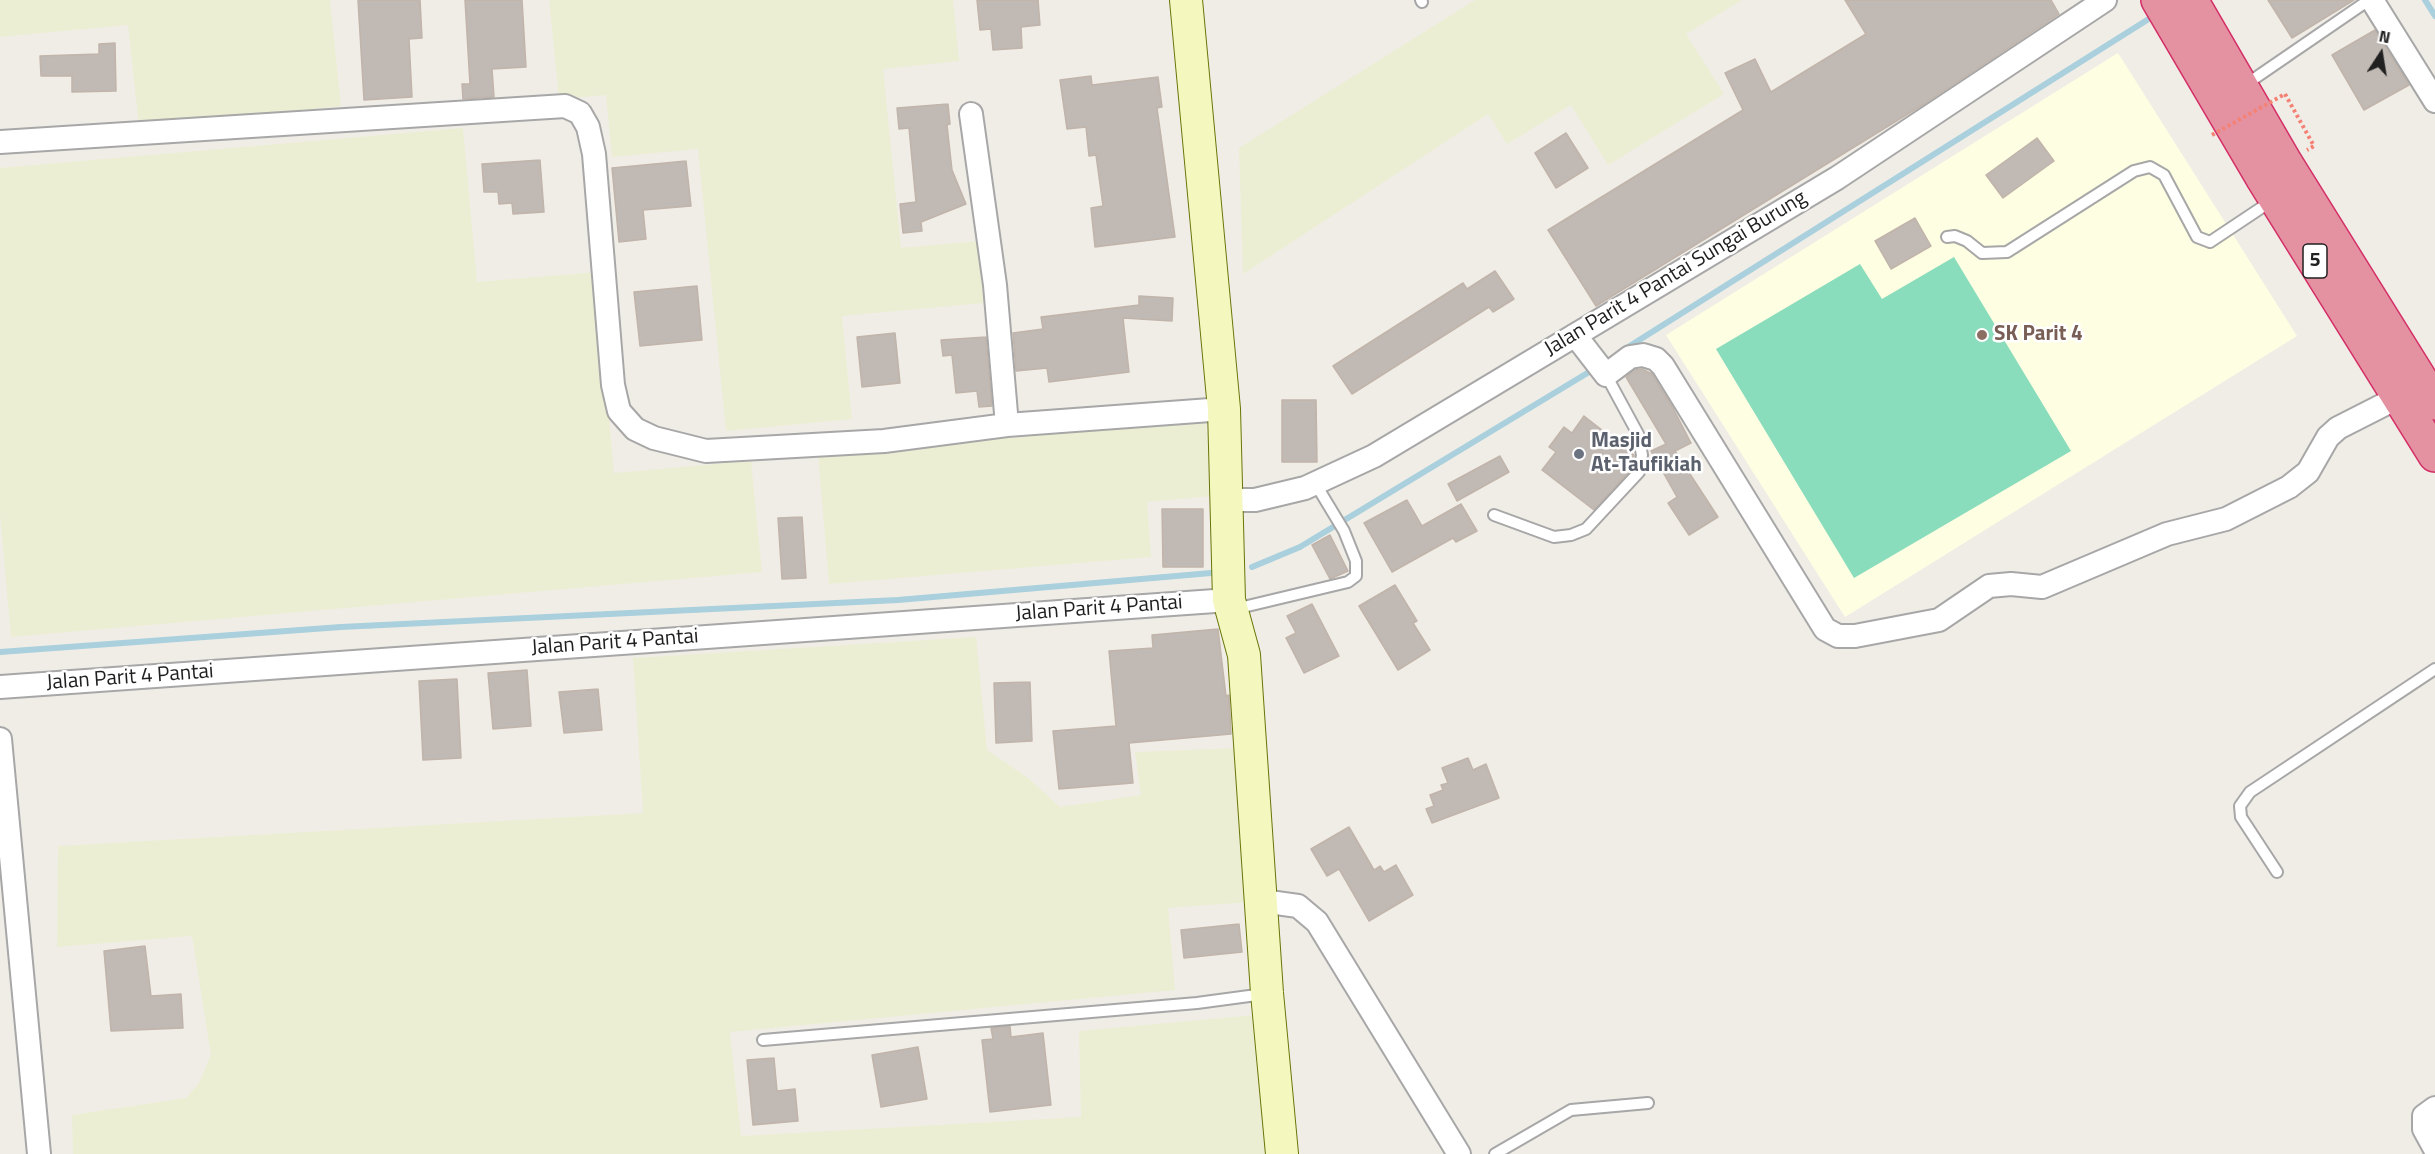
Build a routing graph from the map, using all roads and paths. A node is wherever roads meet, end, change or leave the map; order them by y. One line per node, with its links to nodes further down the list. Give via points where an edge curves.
1 (1186, 0): 19 (street)
2 (2105, 0): 15 (street, Jalan Parit 4 Pantai Sungai Burung, via 1837,178)
3 (2158, 0): 6 (highway, 5)
4 (2191, 0): 6 (highway, 5)
5 (2370, 0): 7 (lane); 8 (street)
6 (2209, 59): 7 (highway, 5); 13 (highway, 5)
7 (2242, 87): 18 (highway, 5)
8 (2435, 101)
9 (971, 114): 20 (street, via 995,285)
10 (2212, 135): 12 (path, bridge, via 2285,94)
11 (0, 142): 20 (street, via 565,106 580,112 594,154 613,385 619,411 635,429 706,451 884,441)
12 (2314, 146)
13 (2276, 198): 14 (lane, via 2210,242 2197,237 2164,175 2150,167 2134,171 2007,252 1982,253 1967,241); 17 (highway, 5)
14 (1947, 237)
15 (1575, 335): 16 (street); 22 (street, Jalan Parit 4 Pantai Sungai Burung, via 1374,456)
16 (1599, 367): 17 (street, via 1630,357 1656,358 1825,629 1838,636 1939,620 1989,586 2042,587 2167,534 2226,519 2289,487 2308,472 2328,436); 24 (lane, via 1638,434 1642,455 1639,472 1586,529 1571,535 1554,537)
17 (2399, 397): 21 (highway, 5)
18 (2435, 403)
19 (1224, 409): 20 (street); 23 (street)
20 (1007, 425)
21 (2435, 455)
22 (1315, 483): 23 (street, Jalan Parit 4 Pantai Sungai Burung, via 1255,500); 25 (lane, via 1344,531 1356,561 1356,576 1348,582)
23 (1227, 500): 25 (street)
24 (1494, 515)
25 (1230, 605): 27 (street, Jalan Parit 4 Pantai); 30 (street, via 1244,656)
26 (2435, 669): 29 (lane, via 2250,792 2240,806 2241,817)
27 (0, 687)
28 (0, 739): 36 (street)
29 (2277, 872)
30 (1262, 902): 31 (street); 38 (street, via 1298,906 1317,922)
31 (1267, 993): 32 (lane, via 1197,1003); 37 (street)
32 (763, 1040)
33 (1648, 1103): 39 (lane, via 1571,1110)
34 (2435, 1108): 35 (street, via 2424,1116 2424,1129)
35 (2434, 1149)
36 (39, 1154)
37 (1282, 1154)
38 (1459, 1154)
39 (1495, 1154)

